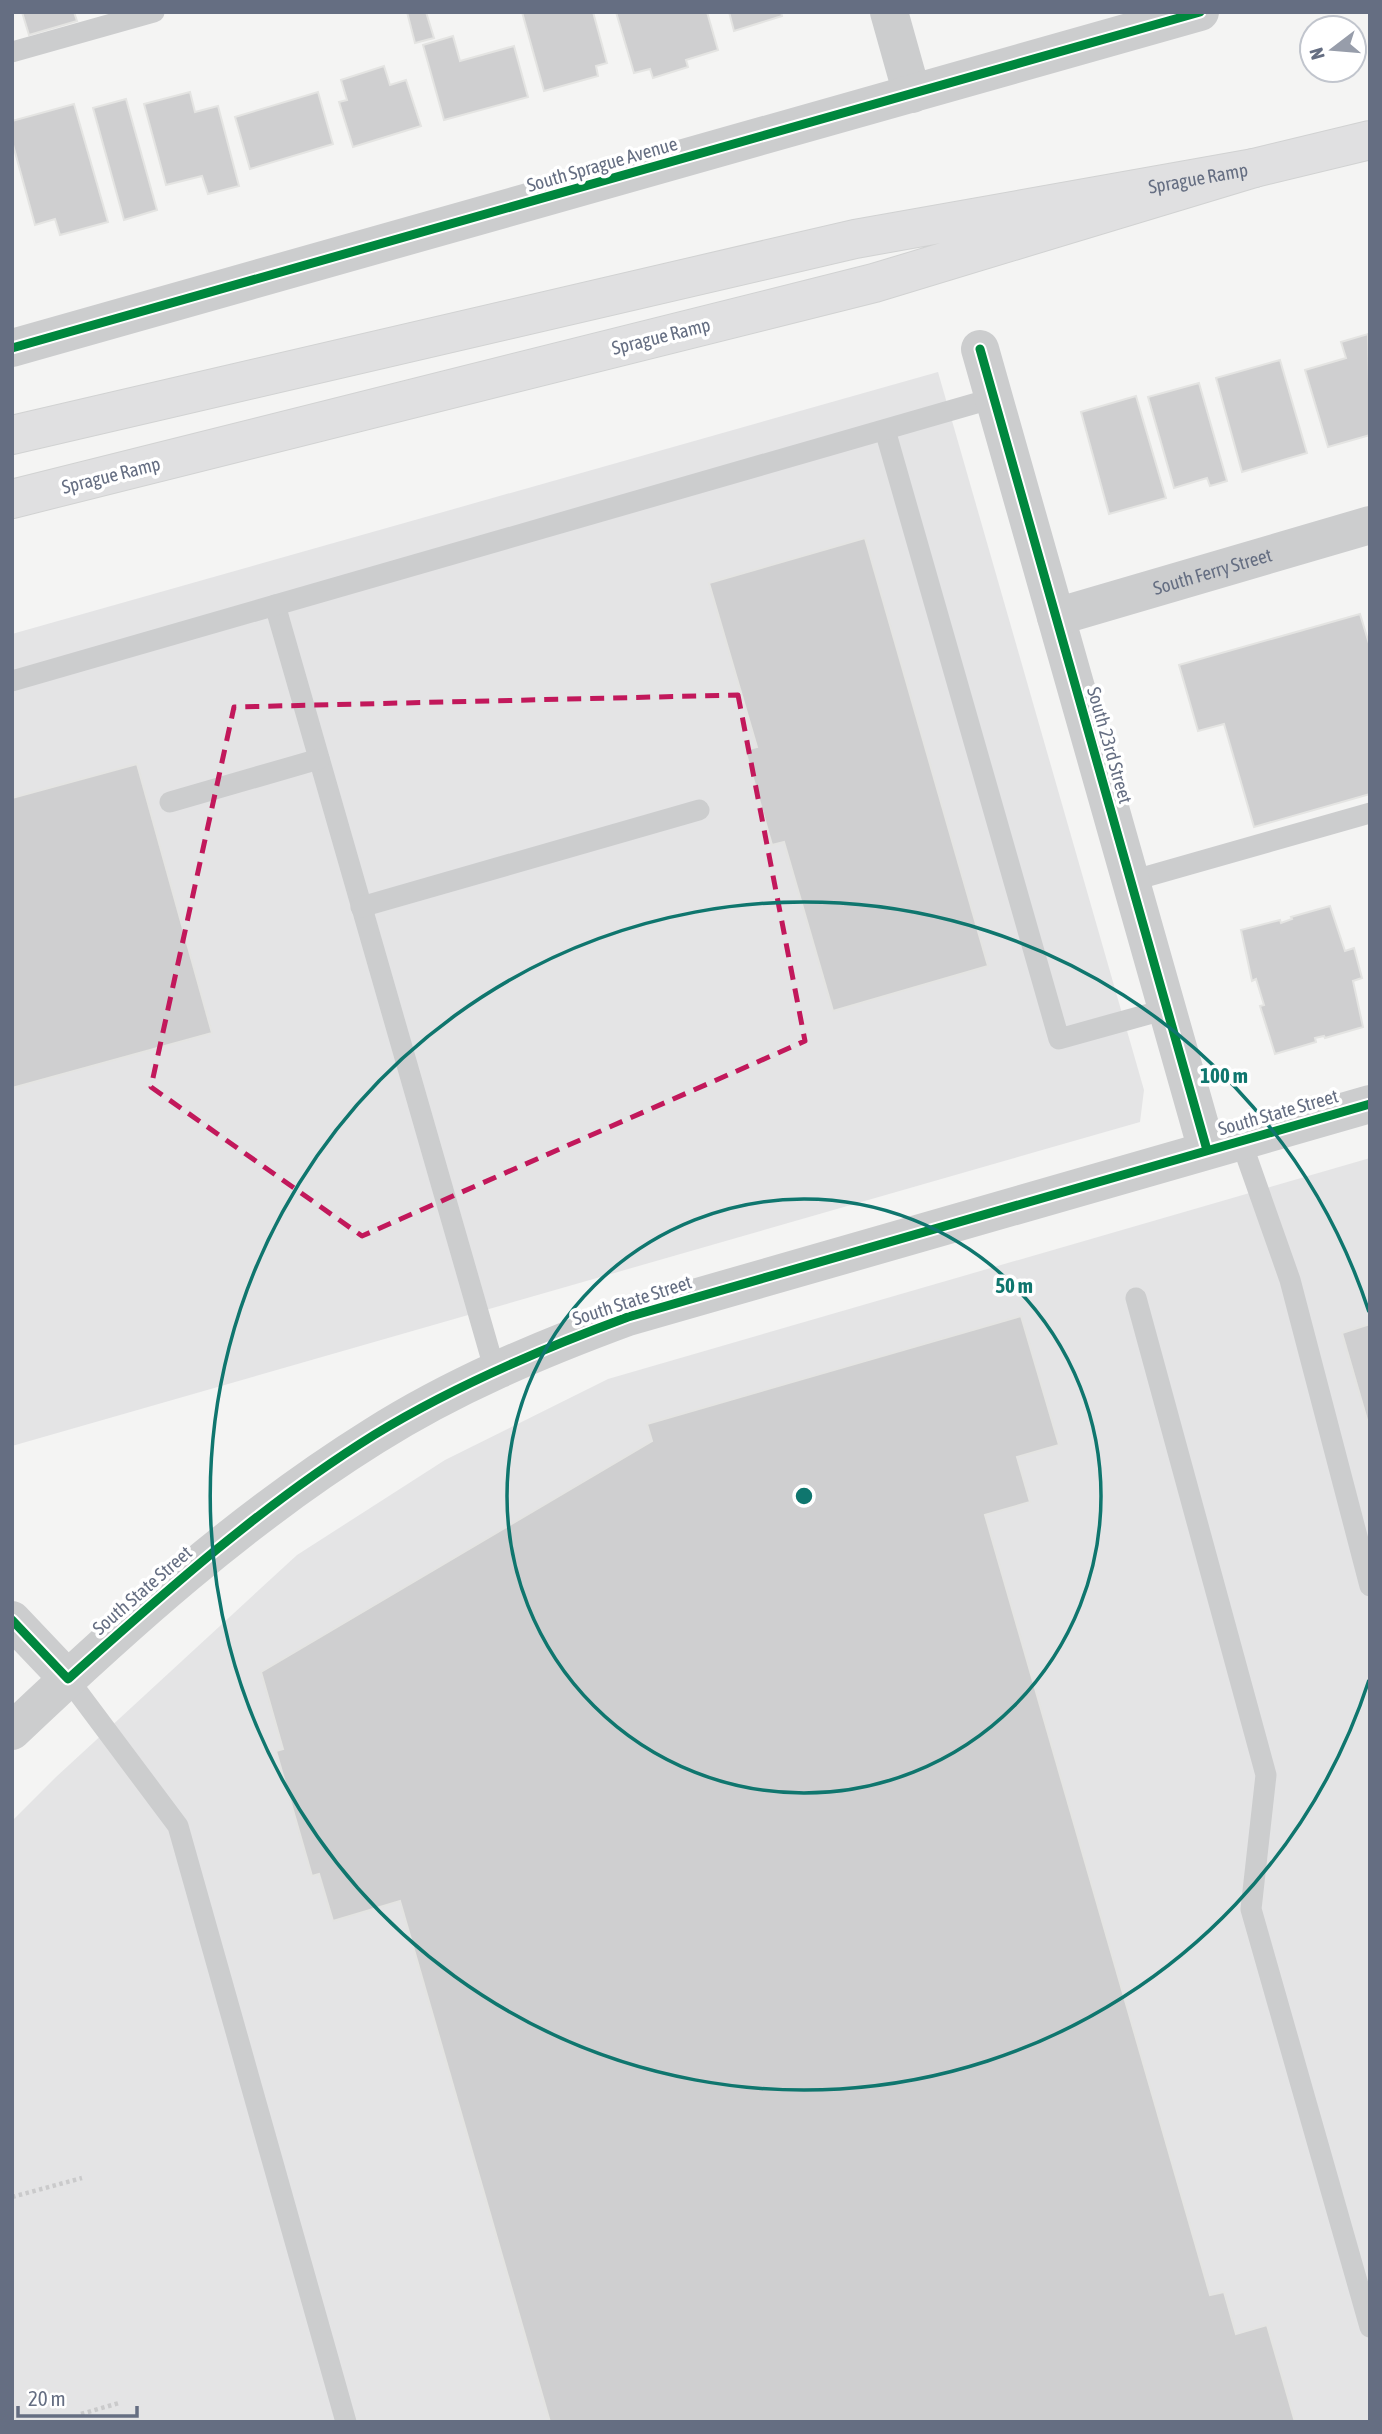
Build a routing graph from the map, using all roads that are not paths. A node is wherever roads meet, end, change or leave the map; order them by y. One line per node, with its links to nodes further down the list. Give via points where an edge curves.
1 (154, 12): 4 (lane)
2 (889, 12): 5 (street)
3 (1200, 12): 5 (street, South Sprague Avenue)
4 (12, 52)
5 (912, 94): 8 (street, South Sprague Avenue)
6 (1370, 140): 7 (highway)
7 (1254, 169): 12 (highway, Sprague Ramp, via 855,239); 13 (highway, Sprague Ramp, via 874,282)
8 (12, 348)
9 (979, 349): 10 (street, South 23rd Street)
10 (994, 398): 11 (lane); 16 (street, South 23rd Street)
11 (885, 430): 15 (lane); 24 (lane, via 1059,1040)
12 (12, 435)
13 (12, 499)
14 (1370, 526): 16 (street, South Ferry Street)
15 (275, 605): 17 (lane); 18 (lane)
16 (1056, 617): 22 (street, South 23rd Street)
17 (12, 681)
18 (319, 759): 19 (lane); 23 (lane)
19 (170, 802)
20 (699, 810): 23 (lane)
21 (1370, 813): 22 (lane)
22 (1131, 881): 24 (street, South 23rd Street)
23 (361, 907): 28 (lane)
24 (1167, 1009): 26 (street, South 23rd Street)
25 (1370, 1104): 26 (street, South State Street)
26 (1224, 1146): 28 (street, South State Street, via 628,1317); 29 (lane, via 1290,1280)
27 (1136, 1298): 33 (lane, via 1266,1775 1251,1909)
28 (495, 1371): 31 (street, South State Street, via 374,1435 278,1502 201,1560)
29 (1370, 1586)
30 (12, 1620): 31 (street)
31 (68, 1679): 32 (street, South State Street); 34 (lane, via 178,1826)
32 (12, 1731)
33 (1370, 2327)
34 (346, 2422)

